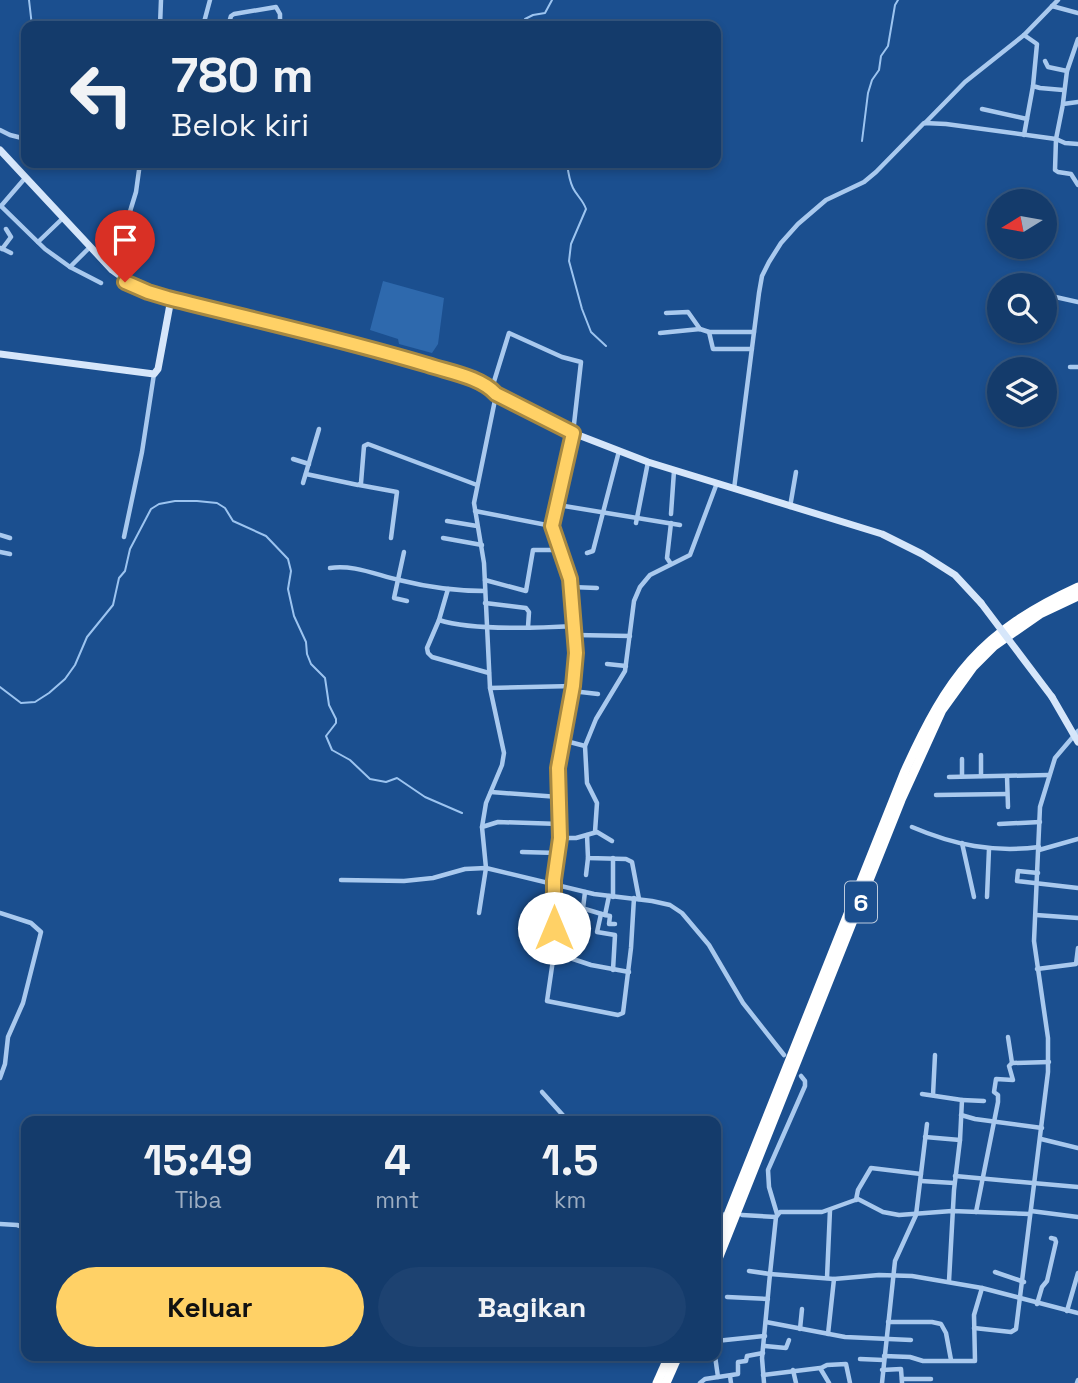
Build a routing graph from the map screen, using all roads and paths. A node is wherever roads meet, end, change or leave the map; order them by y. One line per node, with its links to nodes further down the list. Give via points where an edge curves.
1 (161, 0): 6 (street)
2 (210, 0): 7 (street)
3 (1058, 0): 4 (street)
4 (1052, 6): 5 (street); 10 (street)
5 (1078, 13)
6 (160, 21)
7 (204, 21)
8 (230, 21): 9 (street, via 234,14 276,7)
9 (280, 21)
10 (1024, 35): 14 (street, via 1037,44); 20 (street, via 965,82)
11 (1078, 39): 13 (street)
12 (1045, 61): 13 (street, via 1048,67)
13 (1067, 71): 15 (street)
14 (1033, 86): 15 (street); 19 (street)
15 (1063, 90): 17 (street)
16 (1078, 102): 17 (street)
17 (1063, 104): 24 (street)
18 (982, 108): 19 (street)
19 (1027, 119): 22 (street)
20 (924, 123): 22 (street); 46 (street, via 876,173 827,200 781,243 762,276)
21 (0, 130): 23 (street)
22 (1024, 135): 24 (street)
23 (21, 138)
24 (1056, 139): 25 (street); 29 (street, via 1055,170 1071,174)
25 (1078, 144)
26 (0, 150): 28 (main road)
27 (139, 168): 38 (street)
28 (26, 177): 30 (street); 31 (main road)
29 (1078, 185)
30 (1, 206): 33 (street)
31 (63, 218): 33 (street); 34 (main road)
32 (6, 229): 35 (street, via 11,237)
33 (38, 242): 37 (street)
34 (90, 247): 37 (street); 38 (main road)
35 (1, 248): 36 (street)
36 (11, 253)
37 (70, 267): 39 (street)
38 (112, 270): 41 (main road, via 134,286)
39 (101, 283)
40 (1057, 297): 42 (street)
41 (172, 299): 52 (main road); 53 (main road, via 383,351 451,372)
42 (1078, 302)
43 (666, 313): 44 (street, via 688,312)
44 (700, 329): 45 (street); 47 (street)
45 (709, 332): 46 (street); 48 (street, via 713,349)
46 (754, 332): 48 (street)
47 (660, 333)
48 (752, 349): 67 (street)
49 (0, 354): 52 (main road)
50 (1070, 367): 51 (street)
51 (1078, 367)
52 (154, 374): 80 (street)
53 (494, 392): 55 (main road); 55 (street, via 509,333 581,362); 66 (street)
54 (319, 429): 59 (street)
55 (573, 433): 56 (main road); 68 (street)
56 (619, 451): 58 (main road); 71 (street)
57 (293, 459): 59 (street)
58 (648, 462): 60 (main road); 73 (street)
59 (309, 464): 62 (street)
60 (674, 471): 64 (main road); 72 (street)
61 (796, 472): 69 (street)
62 (306, 474): 63 (street); 65 (street)
63 (303, 483)
64 (717, 483): 67 (main road); 90 (street, via 692,551 688,558)
65 (358, 485): 66 (street, via 368,444); 81 (street, via 397,492)
66 (477, 485): 70 (street)
67 (734, 489): 69 (main road)
68 (558, 505): 71 (street); 78 (street)
69 (789, 507): 114 (main road, bridge, via 882,534 955,575 981,603)
70 (475, 511): 77 (street); 78 (street)
71 (602, 513): 73 (street); 88 (street, via 593,551)
72 (671, 514)
73 (636, 520): 75 (street)
74 (447, 521): 77 (street)
75 (671, 523): 76 (street); 90 (street, via 667,558)
76 (680, 524)
77 (477, 526): 84 (street)
78 (552, 526): 85 (street)
79 (0, 535): 82 (street)
80 (124, 537)
81 (391, 537)
82 (10, 538)
83 (443, 538): 84 (street)
84 (482, 545): 93 (street)
85 (560, 550): 93 (street, via 533,550 526,591); 94 (street)
86 (0, 552): 89 (street)
87 (404, 552): 92 (street)
88 (587, 553)
89 (10, 554)
90 (671, 564): 107 (street, via 655,571 640,587)
91 (330, 568): 92 (street)
92 (398, 580): 97 (street); 100 (street, via 392,598)
93 (485, 580): 98 (street)
94 (571, 587): 96 (street); 104 (street)
95 (1078, 587): 211 (highway, 6, via 994,637 941,698 905,771)
96 (597, 588)
97 (448, 589): 98 (street); 102 (street)
98 (485, 591): 101 (street)
99 (1078, 596): 213 (highway, 6, via 1040,614 994,646 942,710 901,800)
100 (407, 601)
101 (485, 603): 103 (street); 105 (street, via 526,608)
102 (439, 620): 103 (street); 110 (street, via 428,653)
103 (486, 626): 105 (street); 110 (street)
104 (575, 626): 105 (street); 106 (street)
105 (528, 627)
106 (576, 635): 107 (street); 112 (street)
107 (630, 636): 109 (street)
108 (607, 664): 109 (street)
109 (626, 666): 116 (street)
110 (489, 673): 111 (street)
111 (490, 688): 112 (street); 124 (street, via 504,753)
112 (573, 688): 113 (street); 115 (street)
113 (598, 694)
114 (1077, 736): 119 (street, via 1057,754)
115 (562, 740): 116 (street); 127 (street)
116 (585, 746): 134 (street, via 587,783 597,803)
117 (981, 755): 122 (street)
118 (962, 759): 121 (street)
119 (1048, 775): 123 (street); 129 (street)
120 (949, 776): 121 (street)
121 (962, 776): 122 (street)
122 (981, 776): 123 (street)
123 (1007, 776): 125 (street)
124 (491, 792): 127 (street); 132 (street)
125 (1007, 794): 126 (street); 128 (street)
126 (936, 795)
127 (559, 797): 130 (street)
128 (1008, 807)
129 (1040, 822): 131 (street); 140 (street)
130 (560, 824): 132 (street, via 506,821); 136 (street)
131 (999, 824)
132 (482, 827): 146 (street)
133 (912, 827): 139 (street)
134 (595, 832): 135 (street); 138 (street)
135 (587, 835): 136 (street); 144 (street)
136 (560, 838): 143 (street)
137 (1078, 839): 140 (street)
138 (612, 841)
139 (962, 843): 141 (street); 156 (street)
140 (1039, 848): 141 (street); 147 (street)
141 (989, 849): 155 (street)
142 (522, 852): 143 (street)
143 (558, 853): 151 (street)
144 (588, 858): 145 (street); 148 (street)
145 (613, 858): 154 (street); 157 (street, via 632,862)
146 (486, 868): 149 (street, via 404,881); 151 (street); 161 (street)
147 (1038, 873): 150 (street); 150 (street, via 1018,871 1017,881)
148 (586, 875)
149 (341, 880)
150 (1037, 885): 152 (street); 163 (street)
151 (554, 886): 153 (street); 158 (street)
152 (1078, 888)
153 (585, 892): 154 (street); 159 (street)
154 (611, 897): 157 (street); 162 (street)
155 (987, 897)
156 (974, 898)
157 (637, 899): 171 (street); 173 (street, via 670,905 682,913)
158 (554, 905): 159 (street); 168 (street)
159 (583, 908): 162 (street)
160 (0, 913): 178 (street, via 31,923 41,932)
161 (479, 913)
162 (603, 915): 166 (street, via 610,916 609,924); 170 (street, via 597,932 615,934)
163 (1036, 915): 164 (street); 169 (street)
164 (1078, 918)
165 (536, 924): 168 (street, via 534,946)
166 (615, 924)
167 (1078, 948): 169 (street, via 1076,964)
168 (554, 953): 170 (street); 171 (street, via 548,1002 621,1015)
169 (1037, 969): 175 (street)
170 (613, 970): 171 (street)
171 (629, 972)
172 (1008, 1037): 176 (street)
173 (784, 1055)
174 (935, 1055): 181 (street)
175 (1049, 1062): 176 (street); 188 (street)
176 (1012, 1063): 186 (street, via 1013,1080 995,1082)
177 (801, 1076): 207 (street, via 805,1086 768,1170)
178 (0, 1078)
179 (542, 1092): 185 (street)
180 (922, 1094): 181 (street)
181 (933, 1095): 182 (street)
182 (962, 1100): 183 (street); 184 (street)
183 (984, 1101)
184 (961, 1115): 186 (street); 191 (street)
185 (564, 1116)
186 (995, 1121): 188 (street); 195 (street)
187 (927, 1124): 189 (street)
188 (1042, 1128): 190 (street)
189 (925, 1137): 191 (street); 193 (street)
190 (1041, 1139): 192 (street); 198 (street)
191 (960, 1140): 194 (street)
192 (1078, 1148)
193 (921, 1174): 196 (street); 200 (street, via 872,1168)
194 (955, 1176): 195 (street); 197 (street)
195 (982, 1178): 198 (street); 203 (street)
196 (921, 1181): 197 (street); 206 (street)
197 (954, 1183): 202 (street)
198 (1034, 1183): 199 (street); 204 (street)
199 (1078, 1187)
200 (856, 1199): 201 (street); 206 (street, via 883,1212)
201 (830, 1210): 207 (street); 219 (street)
202 (952, 1211): 203 (street); 206 (street); 221 (street)
203 (976, 1212): 204 (street)
204 (1031, 1213): 208 (street); 222 (street)
205 (742, 1215): 207 (street)
206 (916, 1215): 218 (street, via 897,1253)
207 (776, 1216): 217 (street)
208 (1078, 1217)
209 (0, 1224): 210 (street)
210 (21, 1226)
211 (721, 1232)
212 (1051, 1238): 227 (street, via 1056,1242)
213 (721, 1251)
214 (749, 1270): 217 (street)
215 (995, 1272): 222 (street)
216 (1078, 1273): 229 (street)
217 (770, 1274): 219 (street); 225 (street)
218 (892, 1275): 220 (street); 221 (street); 232 (street)
219 (827, 1278): 220 (street)
220 (834, 1279): 235 (street)
221 (948, 1281): 223 (street)
222 (1024, 1282): 226 (street)
223 (982, 1288): 226 (street); 233 (street)
224 (727, 1297): 225 (street)
225 (768, 1299): 231 (street)
226 (1021, 1299): 227 (street); 233 (street, via 1016,1331)
227 (1037, 1304): 229 (street)
228 (802, 1309): 234 (street)
229 (1067, 1311): 230 (street)
230 (1078, 1313)
231 (766, 1322): 234 (street); 236 (street)
232 (888, 1322): 237 (street); 245 (street, via 941,1324)
233 (974, 1328): 245 (street, via 976,1361)
234 (800, 1329): 235 (street)
235 (828, 1334): 237 (street)
236 (765, 1336): 238 (street); 241 (street)
237 (886, 1338): 240 (street); 243 (street)
238 (721, 1340)
239 (789, 1340): 241 (street, via 782,1349)
240 (911, 1340)
241 (765, 1346): 242 (street)
242 (763, 1353): 252 (street); 253 (street, via 738,1362 739,1374)
243 (884, 1358): 244 (street); 245 (street); 251 (street)
244 (860, 1359)
245 (951, 1360)
246 (667, 1361): 257 (highway)
247 (676, 1361): 258 (highway)
248 (716, 1361): 254 (street)
249 (821, 1368): 250 (street); 263 (street); 264 (street, via 846,1364)
250 (793, 1370): 252 (street); 262 (street)
251 (883, 1370): 256 (street, via 901,1369); 265 (street)
252 (763, 1375): 261 (street)
253 (730, 1376): 254 (street); 260 (street)
254 (718, 1377): 259 (street)
255 (931, 1379): 256 (street)
256 (902, 1381)
257 (657, 1383)
258 (666, 1383)
259 (700, 1383)
260 (731, 1383)
261 (764, 1383)
262 (796, 1383)
263 (829, 1383)
264 (850, 1383)
265 (882, 1383)

